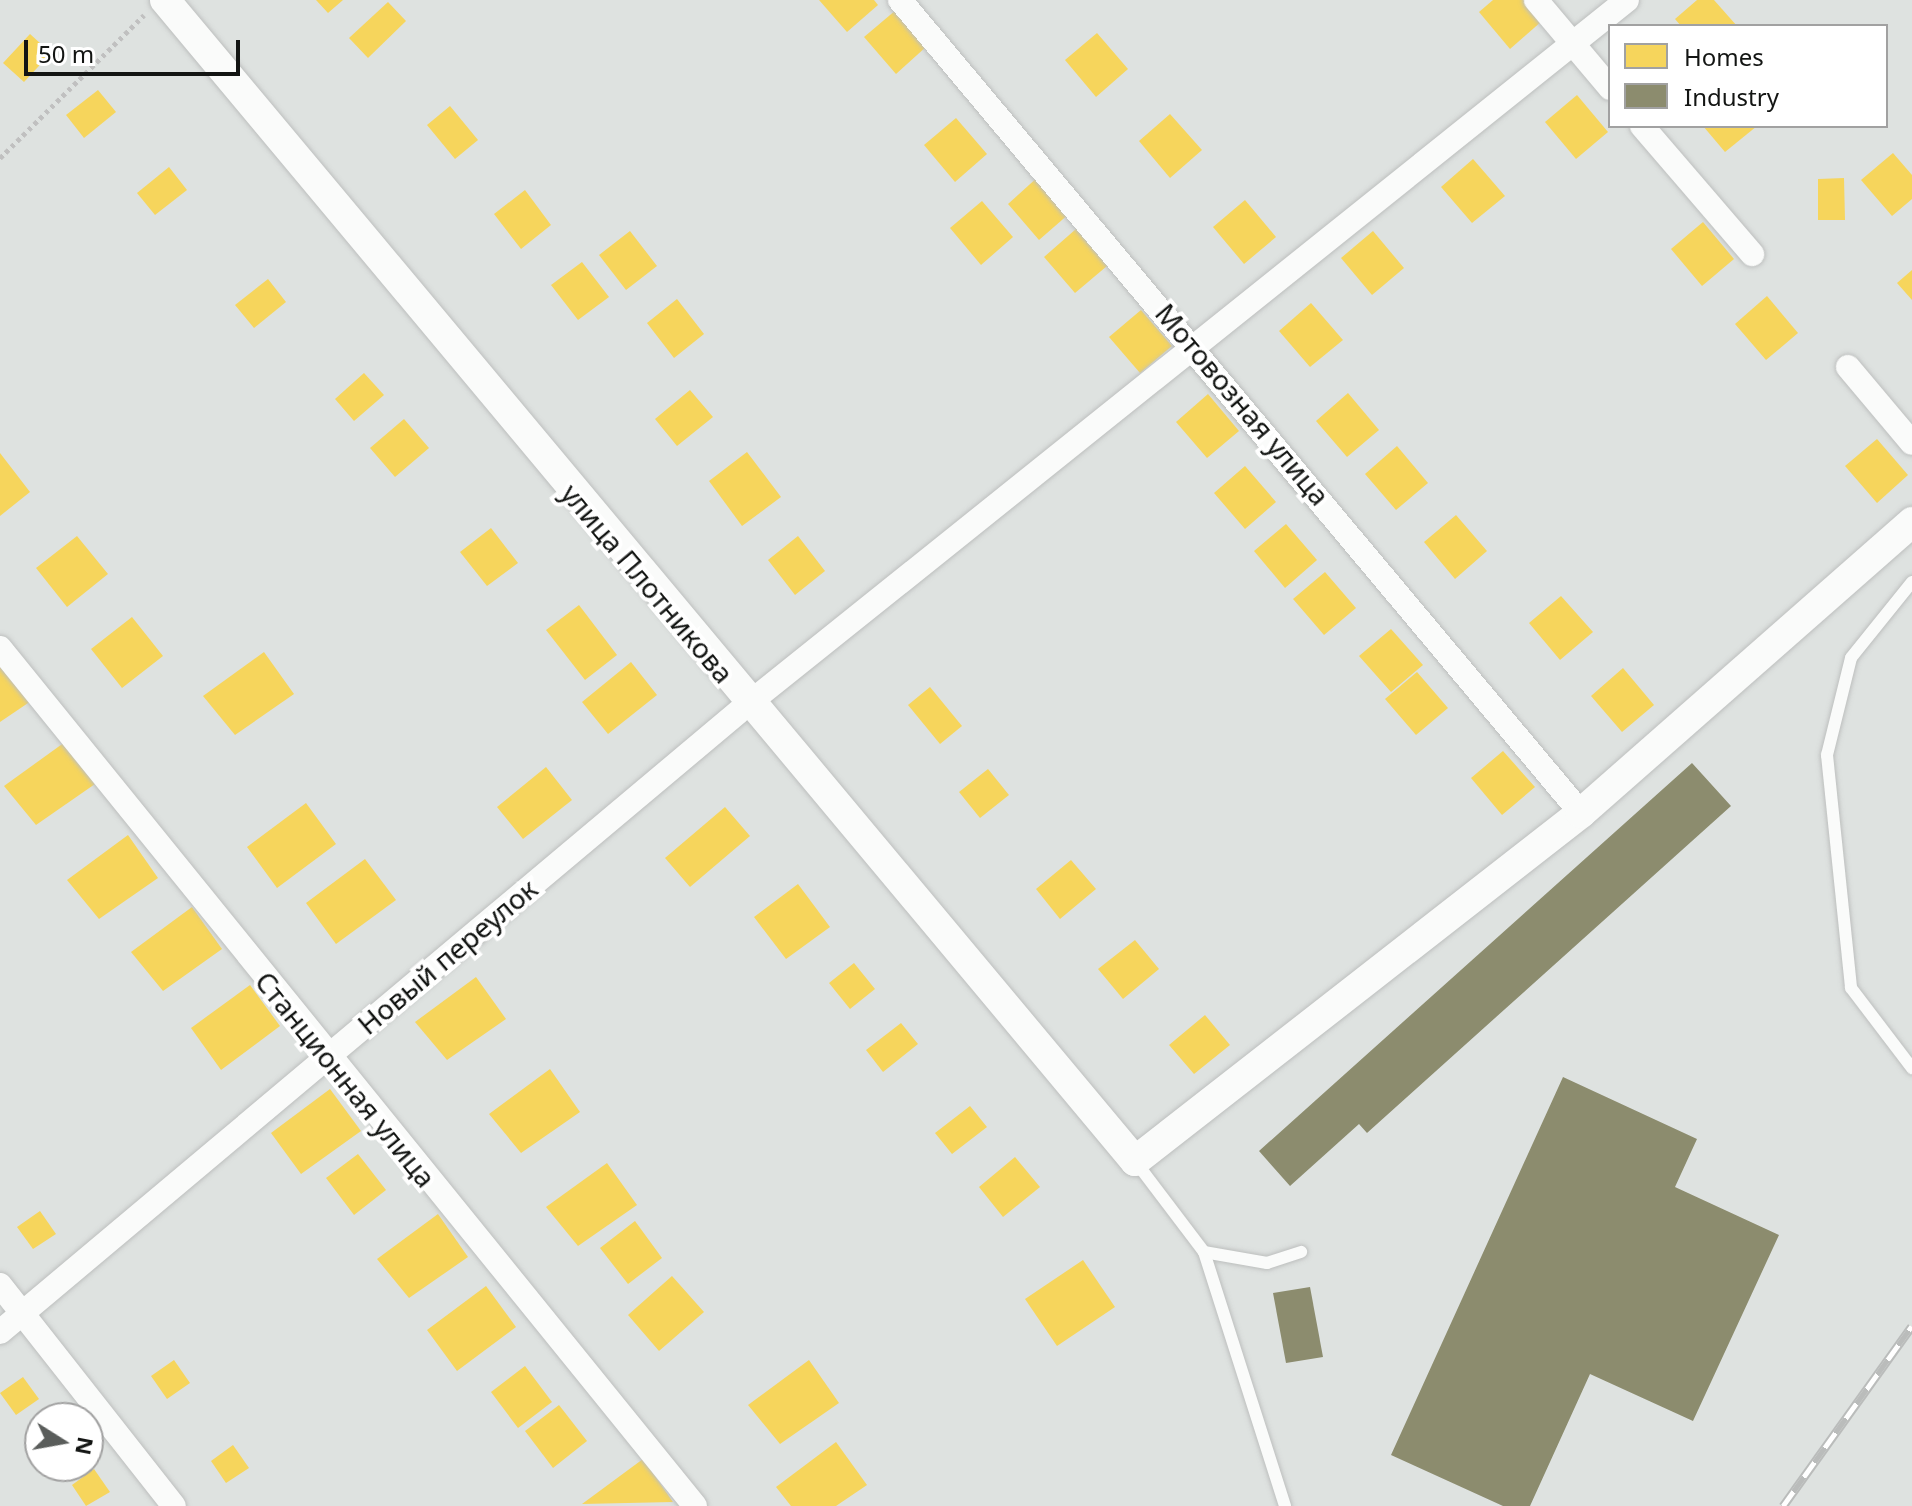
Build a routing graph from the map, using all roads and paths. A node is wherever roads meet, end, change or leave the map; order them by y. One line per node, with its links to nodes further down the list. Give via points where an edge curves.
1 (900, 0): 10 (street, Мотовозная улица)
2 (1536, 0): 5 (street)
3 (1627, 0): 5 (street, Новый переулок)
4 (156, 5): 8 (path); 16 (street, улица Плотникова)
5 (1573, 45): 6 (street); 10 (street, Новый переулок)
6 (1608, 86)
7 (1644, 128): 9 (street)
8 (0, 158)
9 (1752, 254)
10 (1196, 347): 16 (street, Новый переулок); 17 (street, Мотовозная улица)
11 (1848, 367): 12 (street)
12 (1912, 443)
13 (1910, 528): 17 (street)
14 (1912, 582): 19 (lane, via 1851,658 1827,755 1851,988)
15 (0, 648): 18 (street, Станционная улица)
16 (748, 704): 18 (street, Новый переулок); 20 (street, улица Плотникова)
17 (1581, 813): 20 (street)
18 (327, 1057): 24 (street, Новый переулок); 27 (street, Станционная улица)
19 (1912, 1068)
20 (1135, 1161): 21 (lane)
21 (1204, 1252): 22 (lane, via 1267,1263); 28 (lane)
22 (1301, 1252)
23 (0, 1285): 24 (street)
24 (24, 1314): 25 (street, Новый переулок); 26 (street)
25 (0, 1332)
26 (174, 1506)
27 (695, 1506)
28 (1285, 1506)

